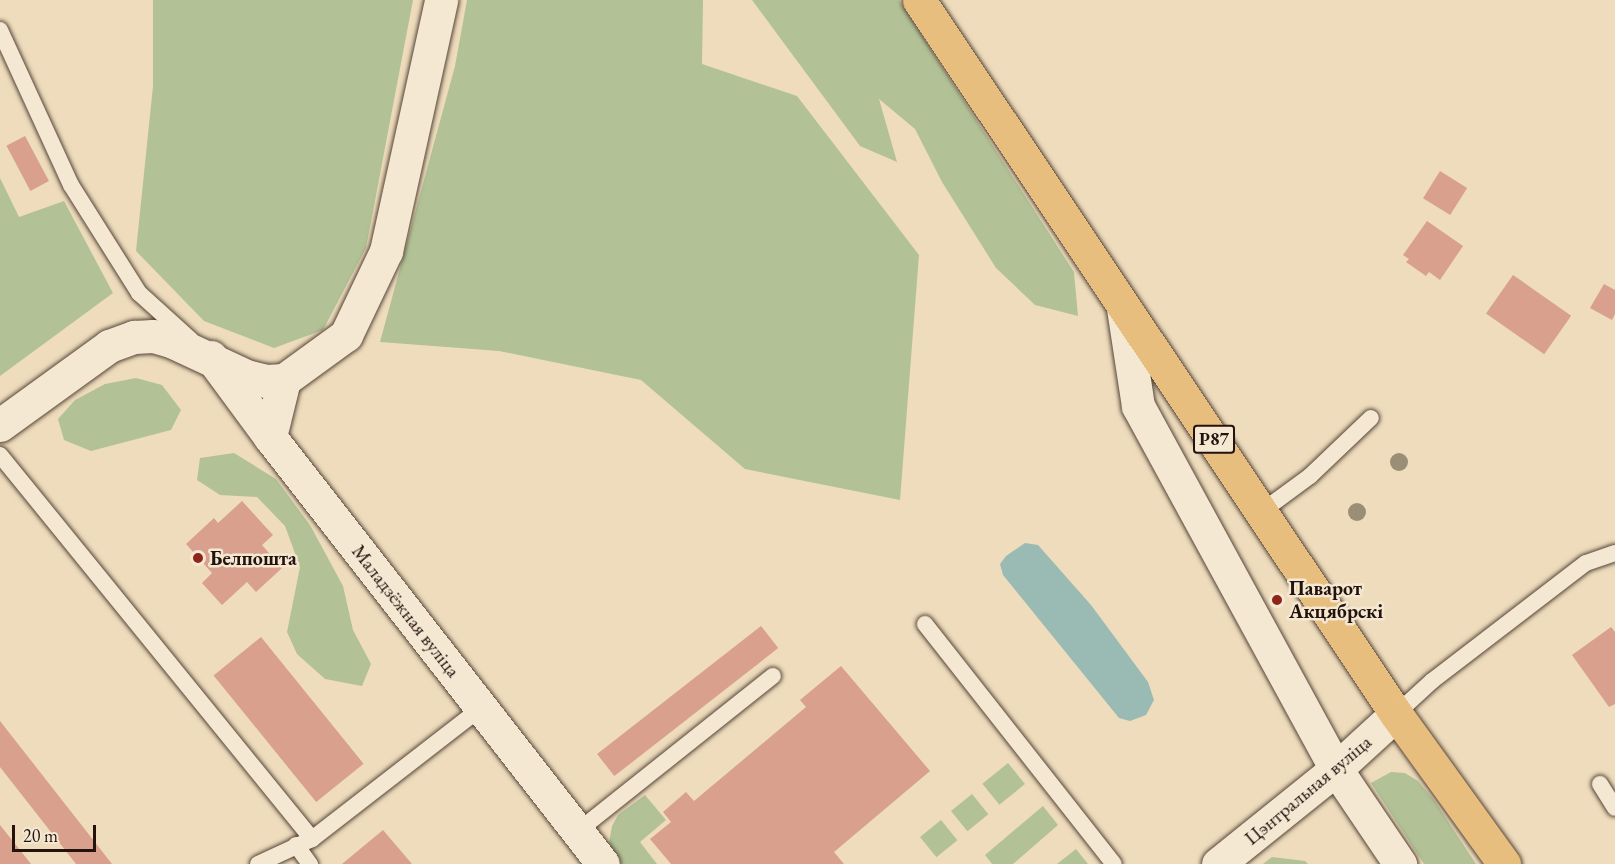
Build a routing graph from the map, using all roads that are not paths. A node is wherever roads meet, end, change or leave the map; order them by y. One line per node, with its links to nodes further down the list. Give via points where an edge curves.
1 (441, 0): 6 (street, via 386,251 346,334)
2 (919, 0): 4 (main road, Р87)
3 (0, 30): 5 (lane, via 71,185 139,293)
4 (1123, 308): 11 (main road, Р87); 17 (street, via 1138,406)
5 (211, 357): 6 (street, via 246,376); 8 (street, via 162,338 134,337 109,346); 9 (street, Маладзёжная вуліца)
6 (284, 380): 9 (street)
7 (1371, 418): 11 (lane, via 1310,476)
8 (0, 425)
9 (270, 437): 15 (street, Маладзёжная вуліца)
10 (0, 455): 21 (lane)
11 (1261, 512): 16 (main road, Р87)
12 (1615, 553): 16 (lane, via 1586,563 1432,681)
13 (926, 624): 25 (lane)
14 (773, 676): 20 (lane)
15 (482, 708): 20 (street, Маладзёжная вуліца); 21 (lane)
16 (1396, 714): 17 (street, Цэнтральная вуліца); 28 (main road, Р87)
17 (1336, 769): 26 (street, Цэнтральная вуліца); 27 (street)
18 (1600, 784): 19 (lane)
19 (1615, 808)
20 (578, 831): 24 (street, Маладзёжная вуліца)
21 (304, 842): 22 (lane); 23 (lane)
22 (258, 864)
23 (310, 864)
24 (603, 864)
25 (1114, 864)
26 (1218, 864)
27 (1400, 864)
28 (1504, 864)

